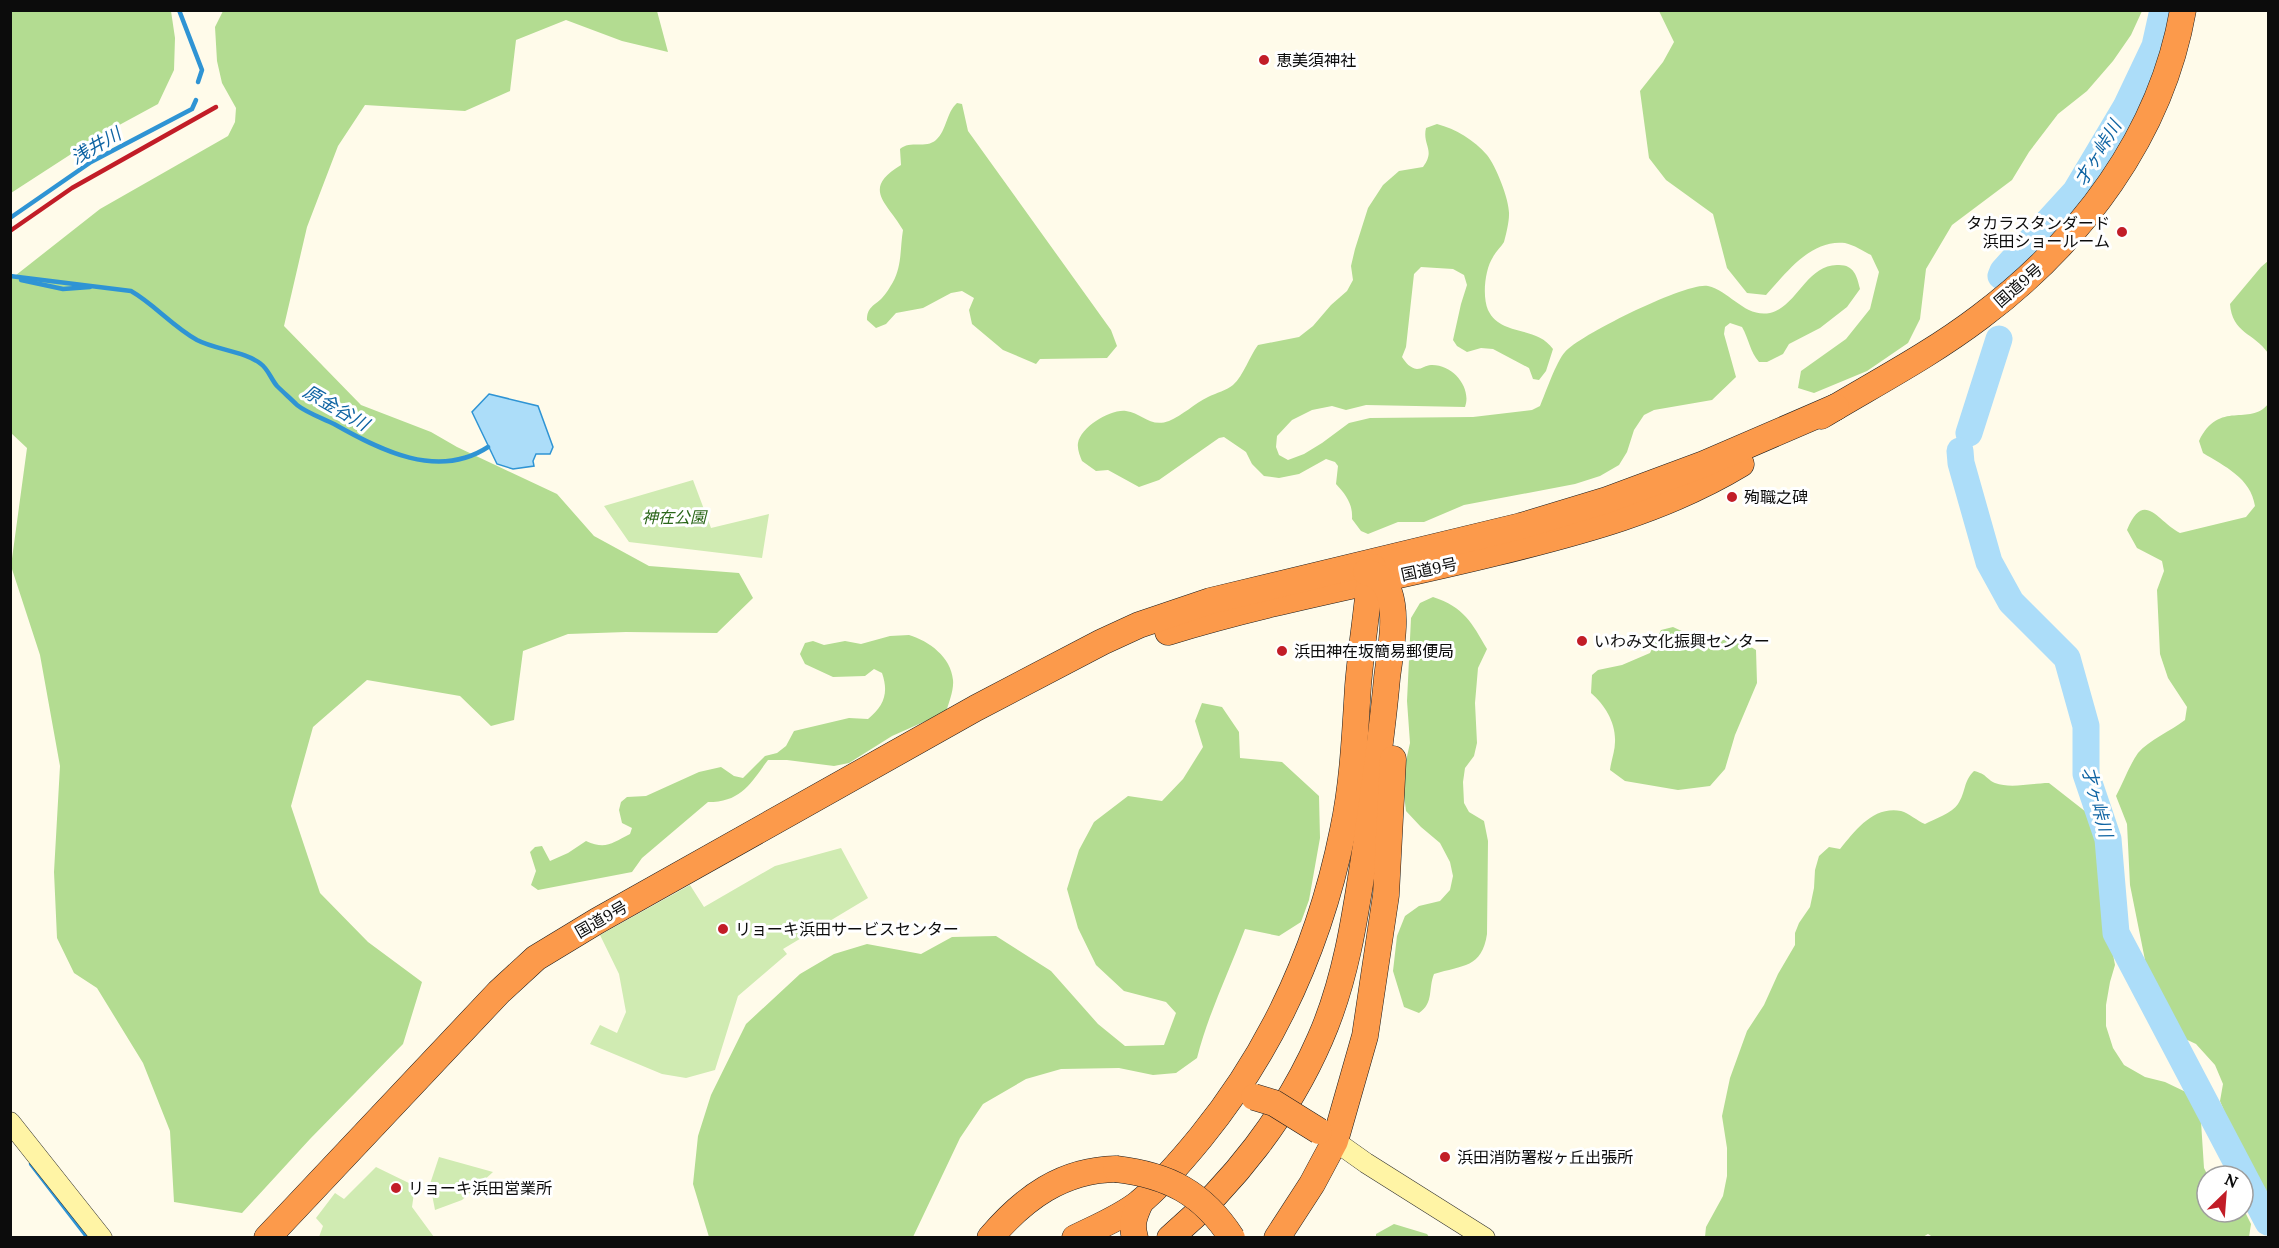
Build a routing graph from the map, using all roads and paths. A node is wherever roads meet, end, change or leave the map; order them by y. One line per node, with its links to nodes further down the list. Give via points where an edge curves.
1 (2183, 10): 2 (highway, 国道9号, via 2175,53 2151,112 2128,157 2072,233 2032,274 1980,317)
2 (1836, 407): 3 (highway, 国道9号, via 1704,464 1607,500); 4 (highway, 国道9号, via 1730,471 1651,508 1550,540)
3 (1380, 569): 4 (highway, 国道9号); 5 (highway, 国道9号); 6 (highway, via 1390,594); 7 (highway); 8 (highway, 国道9号, via 1318,574 1210,601 1139,625); 9 (highway)
4 (1435, 569): 6 (highway, via 1405,588 1395,603)
5 (1298, 599): 7 (highway, via 1334,600 1350,610 1359,633); 8 (highway, 国道9号, via 1144,639)
6 (1391, 628): 9 (highway, via 1378,762); 12 (highway, via 1393,757 1386,895 1365,1036)
7 (1359, 684): 10 (highway, via 1348,805 1330,888 1297,982)
8 (1005, 692): 16 (highway, 国道9号, via 536,958 499,992)
9 (1359, 893): 19 (highway, via 1334,1003 1304,1073 1239,1168)
10 (1228, 1104): 12 (highway, bridge, via 1254,1097 1274,1103); 13 (highway)
11 (10, 1122): 15 (street)
12 (1327, 1136): 21 (highway, via 1324,1164); 22 (street)
13 (1140, 1203): 14 (highway, via 1133,1218); 18 (highway)
14 (1133, 1233)
15 (102, 1238)
16 (267, 1238)
17 (990, 1238): 20 (highway, bridge, via 1021,1205 1056,1182 1096,1170 1116,1169 1147,1174 1178,1186 1212,1210)
18 (1075, 1238)
19 (1170, 1238)
20 (1232, 1238)
21 (1275, 1238)
22 (1485, 1238)

